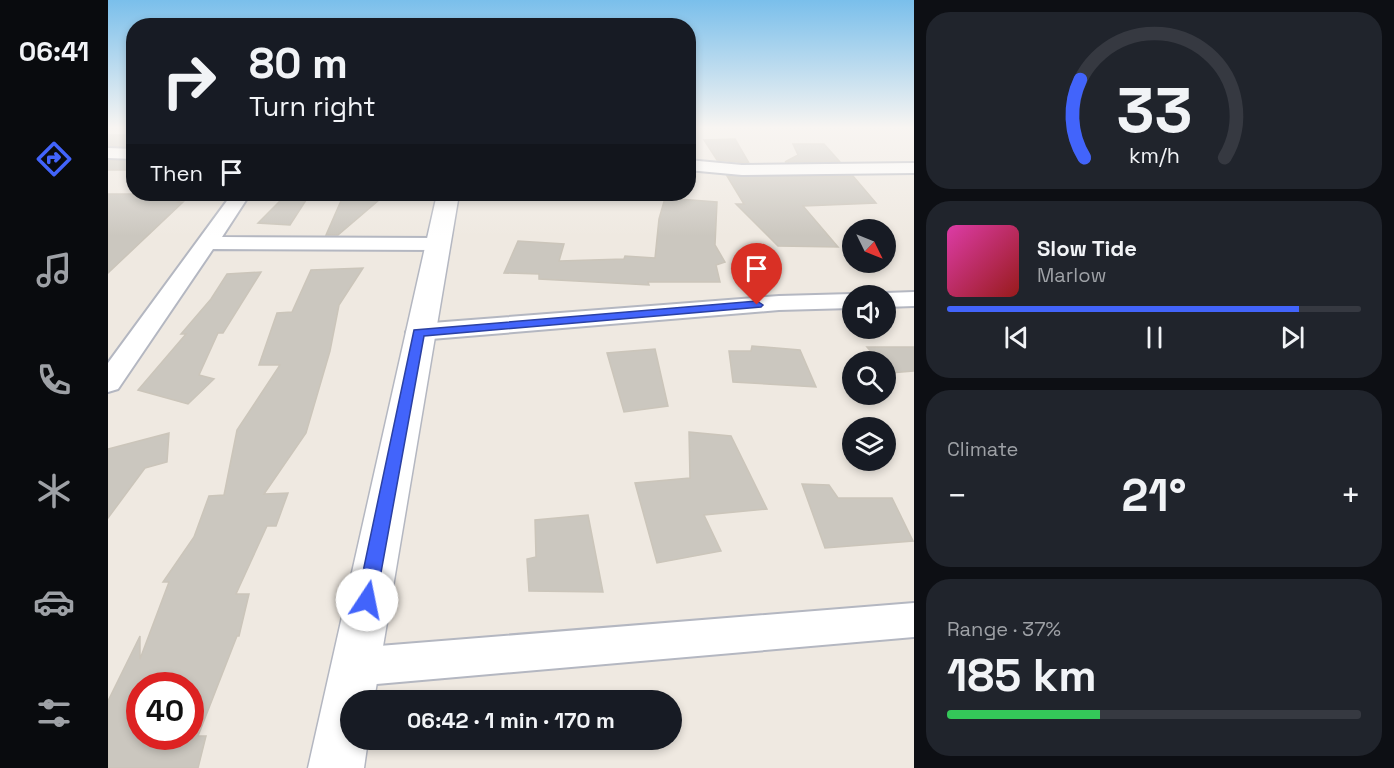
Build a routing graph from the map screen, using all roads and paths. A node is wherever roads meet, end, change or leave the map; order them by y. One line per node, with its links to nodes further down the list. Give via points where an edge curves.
1 (696, 166): 2 (street, via 742,171)
2 (914, 168)
3 (237, 201): 5 (street)
4 (447, 201): 6 (street)
5 (208, 243): 6 (street); 11 (street)
6 (438, 244): 10 (street)
7 (914, 299): 8 (street)
8 (896, 300)
9 (842, 301): 10 (street)
10 (419, 332): 13 (street)
11 (108, 383)
12 (914, 620): 13 (street)
13 (354, 667): 14 (street)
14 (336, 768)

